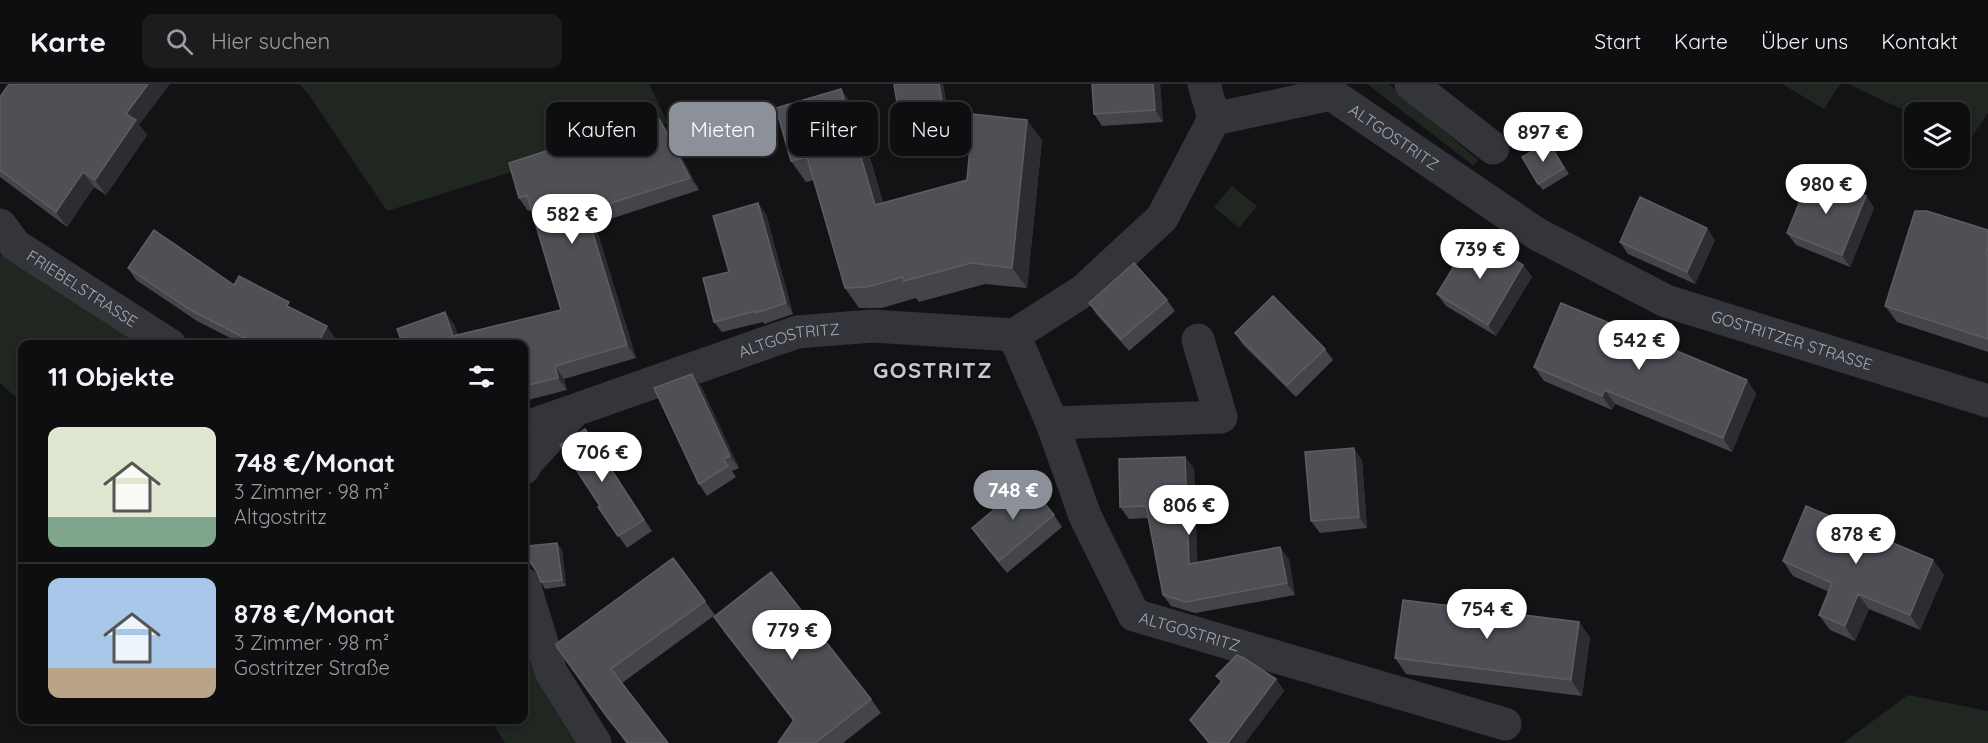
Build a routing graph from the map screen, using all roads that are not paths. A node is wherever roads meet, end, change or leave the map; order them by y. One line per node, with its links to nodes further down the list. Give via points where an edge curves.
1 (1204, 84): 3 (street)
2 (1411, 84): 4 (street)
3 (1214, 119): 6 (street, ALTGOSTRITZ, via 1331,94); 7 (street, via 1162,218 1083,291)
4 (1493, 148)
5 (0, 225): 8 (street, FRIEBELSTRASSE, via 15,245)
6 (1537, 234): 10 (street, GOSTRITZER STRASSE, via 1665,301)
7 (1014, 335): 11 (street, ALTGOSTRITZ, via 872,326 797,332); 12 (street, ALTGOSTRITZ)
8 (162, 340)
9 (1198, 340): 12 (street, via 1221,417)
10 (1988, 401)
11 (575, 410): 13 (street, ALTGOSTRITZ); 14 (street, ALTGOSTRITZ)
12 (1052, 423): 16 (street, ALTGOSTRITZ, via 1085,516 1134,615)
13 (528, 427)
14 (528, 461)
15 (528, 597): 17 (street, via 551,672)
16 (1505, 724)
17 (595, 743)

